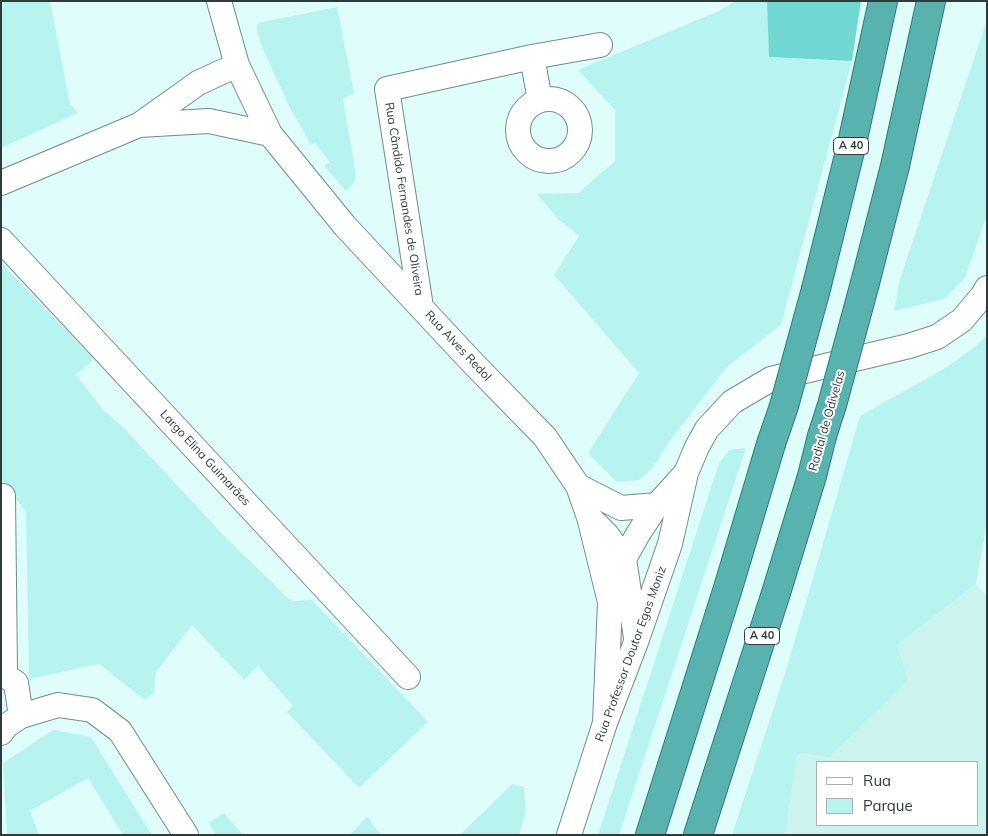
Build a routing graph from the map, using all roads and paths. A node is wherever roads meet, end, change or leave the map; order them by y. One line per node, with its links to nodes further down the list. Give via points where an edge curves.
1 (219, 1): 6 (street, Rua Alves Redol)
2 (883, 1): 29 (highway, A 40, bridge, via 853,139 784,406)
3 (931, 1): 30 (highway, Radial de Odivelas / A 40, bridge, via 893,175 832,405)
4 (600, 45): 5 (street, Rua Cândido Fernandes de Oliveira)
5 (532, 57): 7 (street); 13 (street, Rua Cândido Fernandes de Oliveira, via 388,89)
6 (237, 65): 8 (street, via 198,83); 9 (street, Rua Alves Redol)
7 (540, 100)
8 (139, 125): 9 (street, via 209,121); 10 (street)
9 (270, 134): 13 (street, Rua Alves Redol, via 345,226)
10 (1, 183)
11 (1, 240): 23 (street, Largo Elina Guimarães)
12 (987, 288): 14 (street, via 962,320 937,337 771,379 732,402 707,429)
13 (421, 307): 15 (street, Rua Alves Redol, via 545,437)
14 (686, 472): 17 (street); 19 (street, Rua Professor Doutor Egas Moniz)
15 (578, 486): 17 (street, via 621,508); 18 (street, Rua Alves Redol)
16 (3, 496): 24 (street, via 5,671 16,683)
17 (657, 505): 20 (street)
18 (589, 517): 20 (street); 21 (street, Rua Alves Redol)
19 (670, 544): 20 (street, via 647,559); 22 (street, Rua Professor Doutor Egas Moniz)
20 (624, 559): 21 (street); 22 (street)
21 (610, 602): 25 (street, Rua Alves Redol)
22 (636, 642): 25 (street, Rua Professor Doutor Egas Moniz)
23 (408, 677)
24 (21, 716): 26 (street); 27 (street, via 58,705 92,710 120,731)
25 (605, 723): 28 (street, Rua Professor Doutor Egas Moniz)
26 (1, 733)
27 (186, 835)
28 (569, 835)
29 (650, 835)
30 (698, 835)

